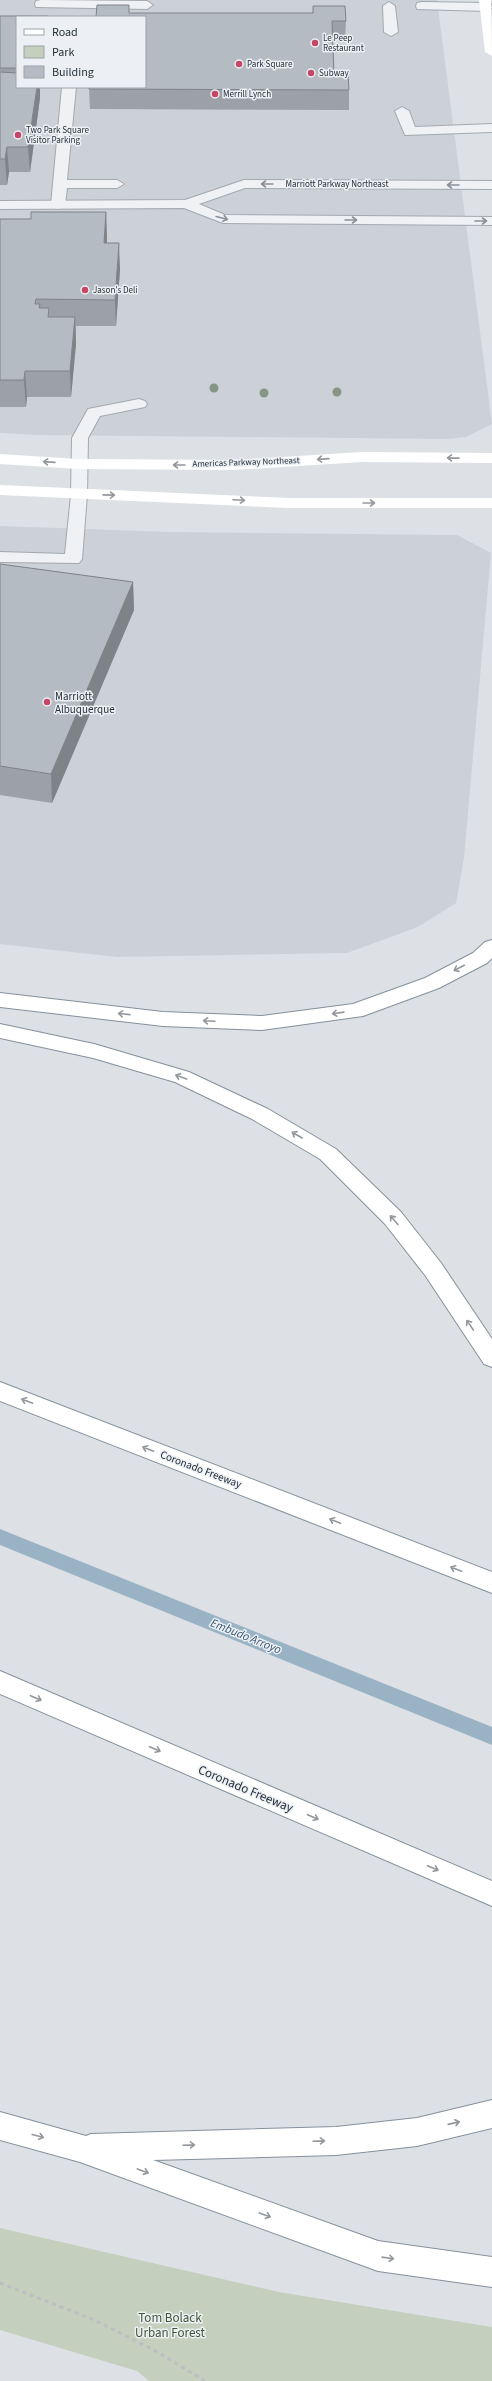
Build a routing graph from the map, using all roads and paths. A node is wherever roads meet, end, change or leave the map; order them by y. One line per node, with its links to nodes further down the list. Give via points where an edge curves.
1 (122, 2): 3 (street); 6 (street, via 40,9)
2 (485, 3): 5 (street); 8 (main road)
3 (147, 5)
4 (388, 6): 7 (street)
5 (422, 6)
6 (76, 16)
7 (391, 32)
8 (492, 52)
9 (69, 88): 12 (street)
10 (402, 111): 11 (street, via 410,132)
11 (492, 128)
12 (60, 184): 13 (street); 17 (street)
13 (117, 184)
14 (492, 185): 15 (street, Marriott Parkway Northeast, one-way to 15, via 244,184)
15 (186, 204): 17 (street, Marriott Parkway Northeast); 18 (street, Marriott Parkway Northeast, one-way to 18, via 223,219)
16 (0, 205): 17 (street, Marriott Parkway Northeast)
17 (58, 205)
18 (492, 221)
19 (139, 404): 22 (street, via 94,412 80,438)
20 (492, 458): 22 (main road, Americas Parkway Northeast, one-way to 22, via 362,457 233,465)
21 (0, 459): 22 (main road, Americas Parkway Northeast, one-way to 21)
22 (78, 464): 24 (street)
23 (0, 490): 24 (main road)
24 (79, 495): 25 (main road, one-way to 25, via 289,503); 26 (street, via 72,559)
25 (492, 503)
26 (0, 557)
27 (492, 947): 28 (main road, one-way to 28, via 480,958 432,983 356,1011 262,1024 163,1019)
28 (0, 1000)
29 (0, 1031): 30 (main road, one-way to 29, via 433,1269 393,1218 328,1154 260,1114 182,1077 94,1051)
30 (492, 1358)
31 (0, 1390): 32 (main road, Coronado Freeway, one-way to 31)
32 (490, 1582)
33 (0, 1682): 34 (main road, Coronado Freeway, one-way to 34)
34 (492, 1894)
35 (492, 2114): 37 (main road, one-way to 35, via 336,2141 416,2132)
36 (0, 2126): 37 (main road, one-way to 37)
37 (80, 2148): 38 (main road, one-way to 38, via 378,2256)
38 (492, 2272)
39 (0, 2283): 40 (path, via 92,2319 154,2350)
40 (205, 2381)

